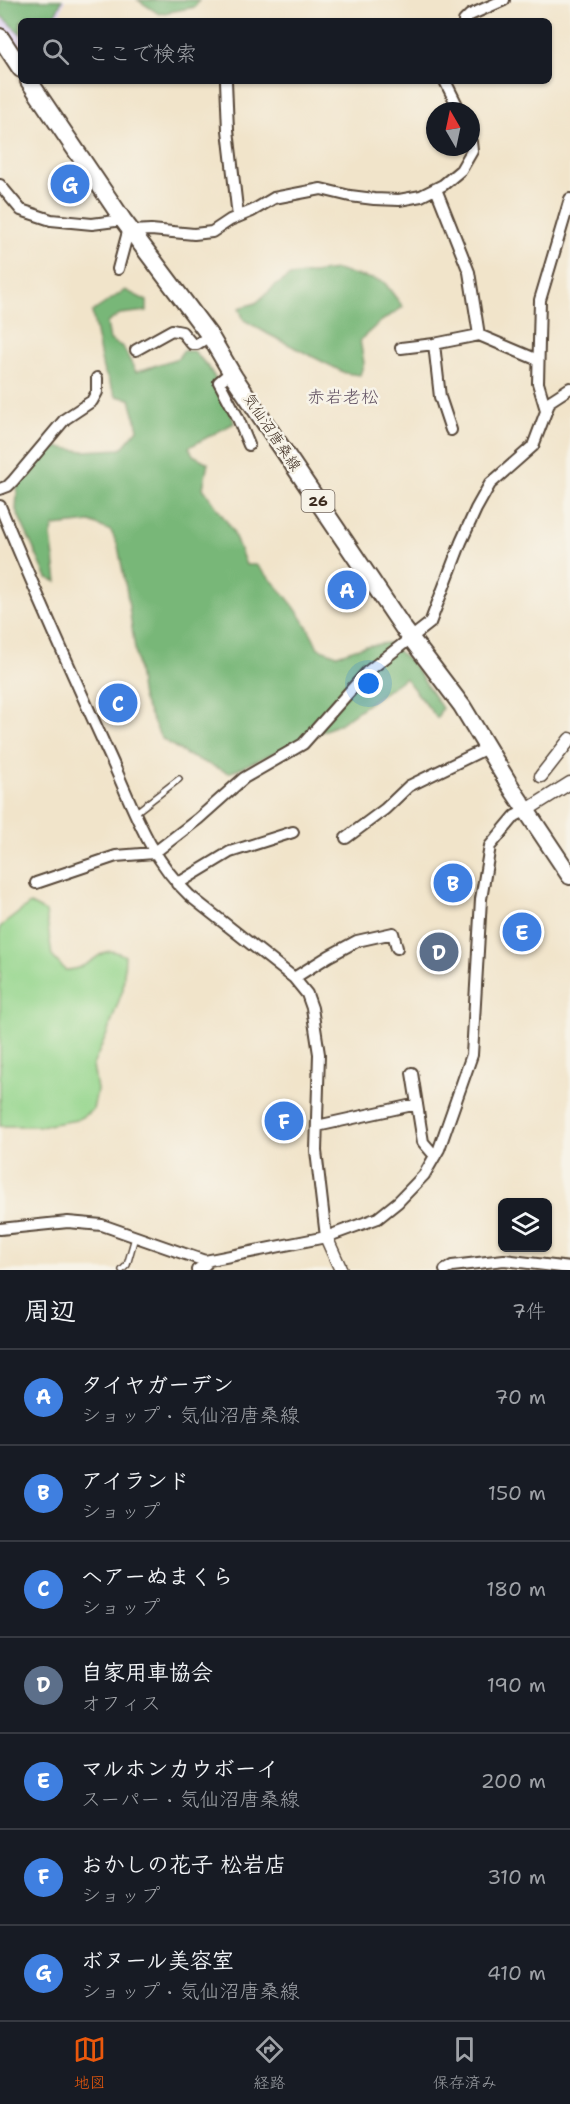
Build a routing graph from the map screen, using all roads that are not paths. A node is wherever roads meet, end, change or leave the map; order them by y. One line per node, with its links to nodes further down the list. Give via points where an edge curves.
1 (504, 0): 2 (street)
2 (467, 18)
3 (0, 37): 4 (main road)
4 (18, 64)
5 (31, 84): 14 (main road, 気仙沼唐桑線 / 26)
6 (226, 84): 13 (street)
7 (446, 84): 8 (street)
8 (456, 102)
9 (469, 156): 11 (street, via 460,171)
10 (0, 185): 14 (street, via 21,210 51,220)
11 (436, 189): 13 (street, via 399,200 321,189 274,198); 16 (street, via 469,272)
12 (570, 199): 21 (street, via 540,300)
13 (238, 217): 14 (street, via 212,232 194,234)
14 (128, 226): 15 (street); 17 (main road, 気仙沼唐桑線 / 26)
15 (118, 269)
16 (479, 335): 18 (street); 21 (street)
17 (210, 336): 20 (street, via 192,344 182,332 172,330); 22 (main road, 気仙沼唐桑線 / 26)
18 (434, 344): 19 (street); 26 (street, via 440,397)
19 (401, 348)
20 (136, 350)
21 (538, 360): 25 (street, via 538,383)
22 (231, 372): 27 (street, via 219,382); 30 (main road, 気仙沼唐桑線 / 26)
23 (97, 378): 28 (street, via 92,401 65,419 13,481)
24 (570, 388): 25 (street, via 550,401)
25 (546, 410): 30 (street, via 532,446 490,484 461,542 430,623)
26 (451, 430)
27 (249, 445)
28 (0, 489)
29 (0, 506): 37 (street)
30 (412, 638): 32 (main road, 気仙沼唐桑線 / 26, via 462,706); 40 (street, via 367,672 303,744 244,778)
31 (570, 739): 33 (street)
32 (487, 748): 36 (main road, 気仙沼唐桑線 / 26); 39 (street, via 409,786)
33 (540, 776)
34 (179, 779): 37 (lane)
35 (570, 783): 36 (street)
36 (527, 810): 41 (main road, 気仙沼唐桑線 / 26); 49 (street, via 515,816 490,846 481,899 472,1055)
37 (134, 814): 40 (street)
38 (293, 832): 43 (street, via 230,852)
39 (346, 838)
40 (153, 853): 42 (street, via 116,856); 43 (street)
41 (570, 876)
42 (36, 883)
43 (177, 884): 45 (street)
44 (397, 948): 45 (street, via 393,933 357,941)
45 (294, 978): 48 (street, via 312,1008 319,1054)
46 (412, 1073): 47 (street)
47 (417, 1104): 48 (street); 49 (street, via 423,1142)
48 (317, 1126): 52 (street)
49 (435, 1156): 52 (street, via 424,1174 378,1218)
50 (0, 1229): 51 (street, via 68,1222 102,1225)
51 (135, 1237): 53 (street); 55 (lane)
52 (326, 1238): 53 (street); 56 (street)
53 (204, 1266)
54 (570, 1268): 57 (street, via 504,1260)
55 (122, 1270)
56 (341, 1270)
57 (445, 1270)

